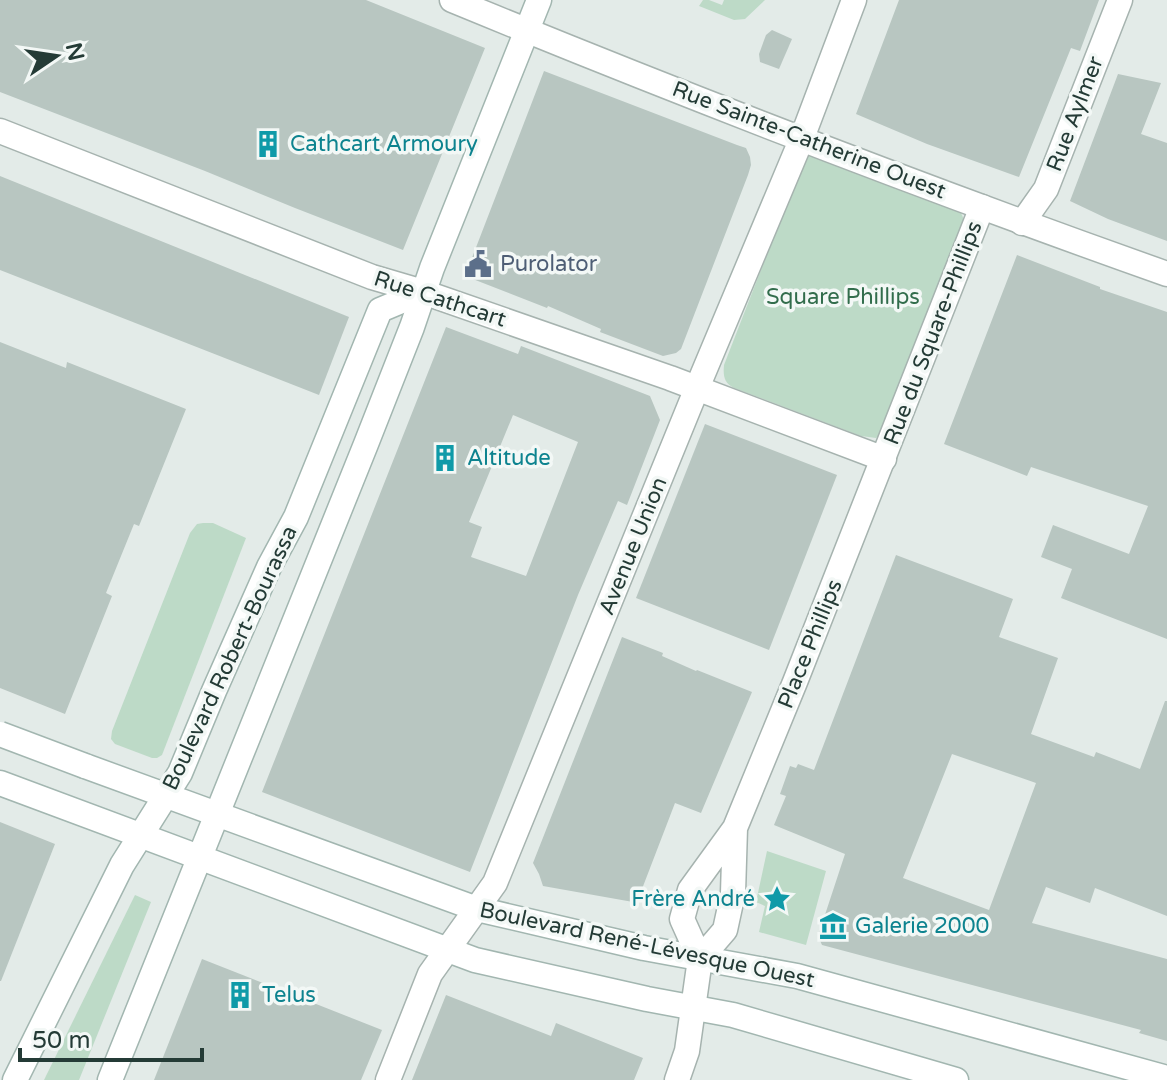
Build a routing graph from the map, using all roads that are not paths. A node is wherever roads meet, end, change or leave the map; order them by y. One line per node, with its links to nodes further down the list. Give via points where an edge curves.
1 (452, 0): 5 (main road, Rue Sainte-Catherine Ouest)
2 (539, 0): 5 (main road, Boulevard Robert-Bourassa)
3 (854, 0): 7 (main road, Avenue Union)
4 (1120, 0): 9 (main road, Rue Aylmer, via 1046,189)
5 (527, 30): 7 (main road, Rue Sainte-Catherine Ouest); 11 (main road, Boulevard Robert-Bourassa)
6 (0, 131): 11 (main road, Rue Cathcart, via 372,277)
7 (802, 138): 8 (main road, Rue Sainte-Catherine Ouest); 12 (main road, Avenue Union)
8 (982, 207): 9 (main road, Rue Sainte-Catherine Ouest); 13 (main road, Rue du Square-Phillips)
9 (1022, 223): 10 (main road, Rue Sainte-Catherine Ouest)
10 (1167, 274)
11 (423, 292): 12 (main road, Rue Cathcart); 16 (main road, Boulevard Robert-Bourassa, via 380,310 296,517 180,773); 17 (main road, Boulevard Robert-Bourassa)
12 (697, 388): 13 (main road, Rue Cathcart); 21 (main road, Avenue Union, via 495,883)
13 (884, 459): 18 (main road, Place Phillips)
14 (0, 734): 16 (main road, Boulevard René-Lévesque Ouest, bridge)
15 (0, 783): 19 (main road)
16 (164, 796): 17 (main road, Boulevard René-Lévesque Ouest); 19 (main road, Boulevard Robert-Bourassa)
17 (216, 815): 20 (main road, Boulevard Robert-Bourassa); 21 (main road, Boulevard René-Lévesque Ouest)
18 (735, 828): 23 (main road, via 733,893 725,930); 23 (main road, via 690,890 682,919)
19 (139, 836): 20 (main road); 26 (main road, Boulevard Robert-Bourassa)
20 (199, 857): 22 (main road); 27 (main road, Boulevard Robert-Bourassa)
21 (477, 909): 22 (main road, Avenue Union); 23 (main road, Boulevard René-Lévesque Ouest)
22 (447, 949): 24 (main road, via 526,972); 28 (main road, Avenue Union, via 430,974)
23 (700, 959): 24 (main road); 25 (main road, Boulevard René-Lévesque Ouest, via 797,976)
24 (694, 1007): 29 (main road); 30 (main road)
25 (1167, 1078)
26 (15, 1080)
27 (110, 1080)
28 (388, 1080)
29 (677, 1080)
30 (956, 1080)

